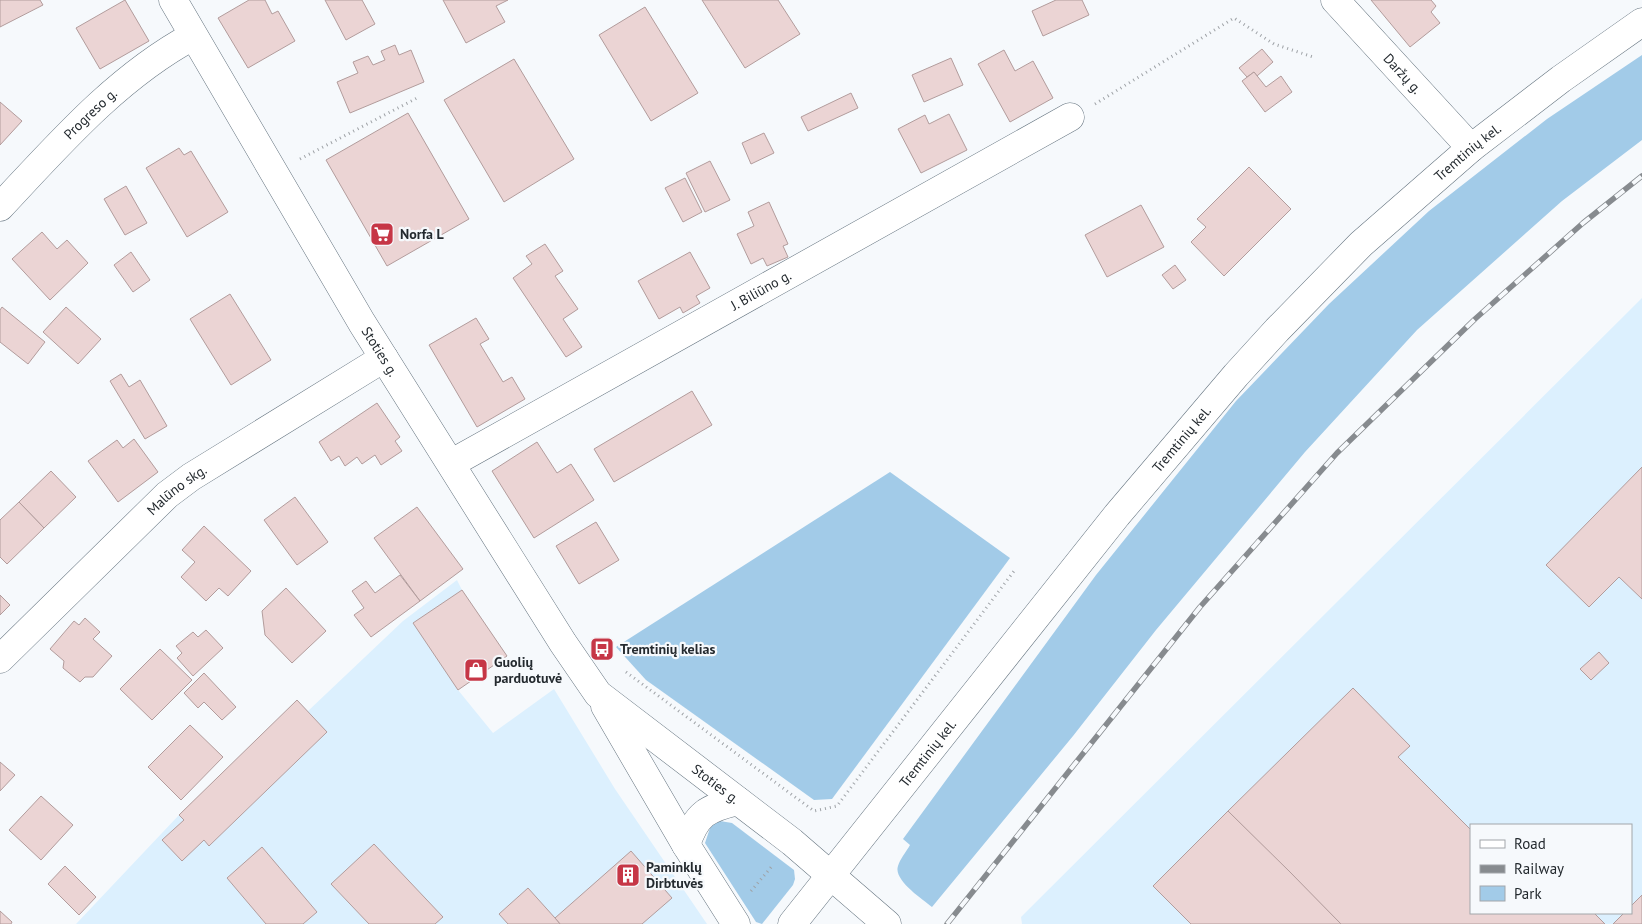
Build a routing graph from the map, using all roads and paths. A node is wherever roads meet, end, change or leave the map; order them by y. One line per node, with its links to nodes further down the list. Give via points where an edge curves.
1 (173, 0): 4 (street, Stoties g.)
2 (1335, 0): 8 (street, Daržų g.)
3 (1642, 22): 8 (street, Tremtinių kel.)
4 (193, 36): 9 (street, Stoties g.); 10 (street, Progreso g., via 144,67 77,124)
5 (1313, 57): 7 (path, via 1274,44 1234,18)
6 (419, 97): 9 (path)
7 (1070, 117): 12 (street, J. Biliūno g.)
8 (1471, 148): 19 (street, Tremtinių kel., via 1361,244 1236,375 1062,583)
9 (273, 173): 11 (street, Stoties g.)
10 (0, 207)
11 (384, 358): 12 (street, Stoties g.); 14 (street, Malūno skg., via 167,495)
12 (452, 462): 16 (street, Stoties g.)
13 (1014, 572): 15 (path, via 838,806 814,811)
14 (0, 659)
15 (626, 672)
16 (598, 694): 17 (street, Stoties g.); 18 (street, Stoties g.)
17 (738, 801): 18 (street, via 712,807 700,816); 19 (street, Stoties g.)
18 (686, 845): 20 (street, Stoties g.)
19 (832, 875): 21 (street, Tremtinių kel.); 22 (street, Stoties g.)
20 (736, 924)
21 (792, 924)
22 (887, 924)

